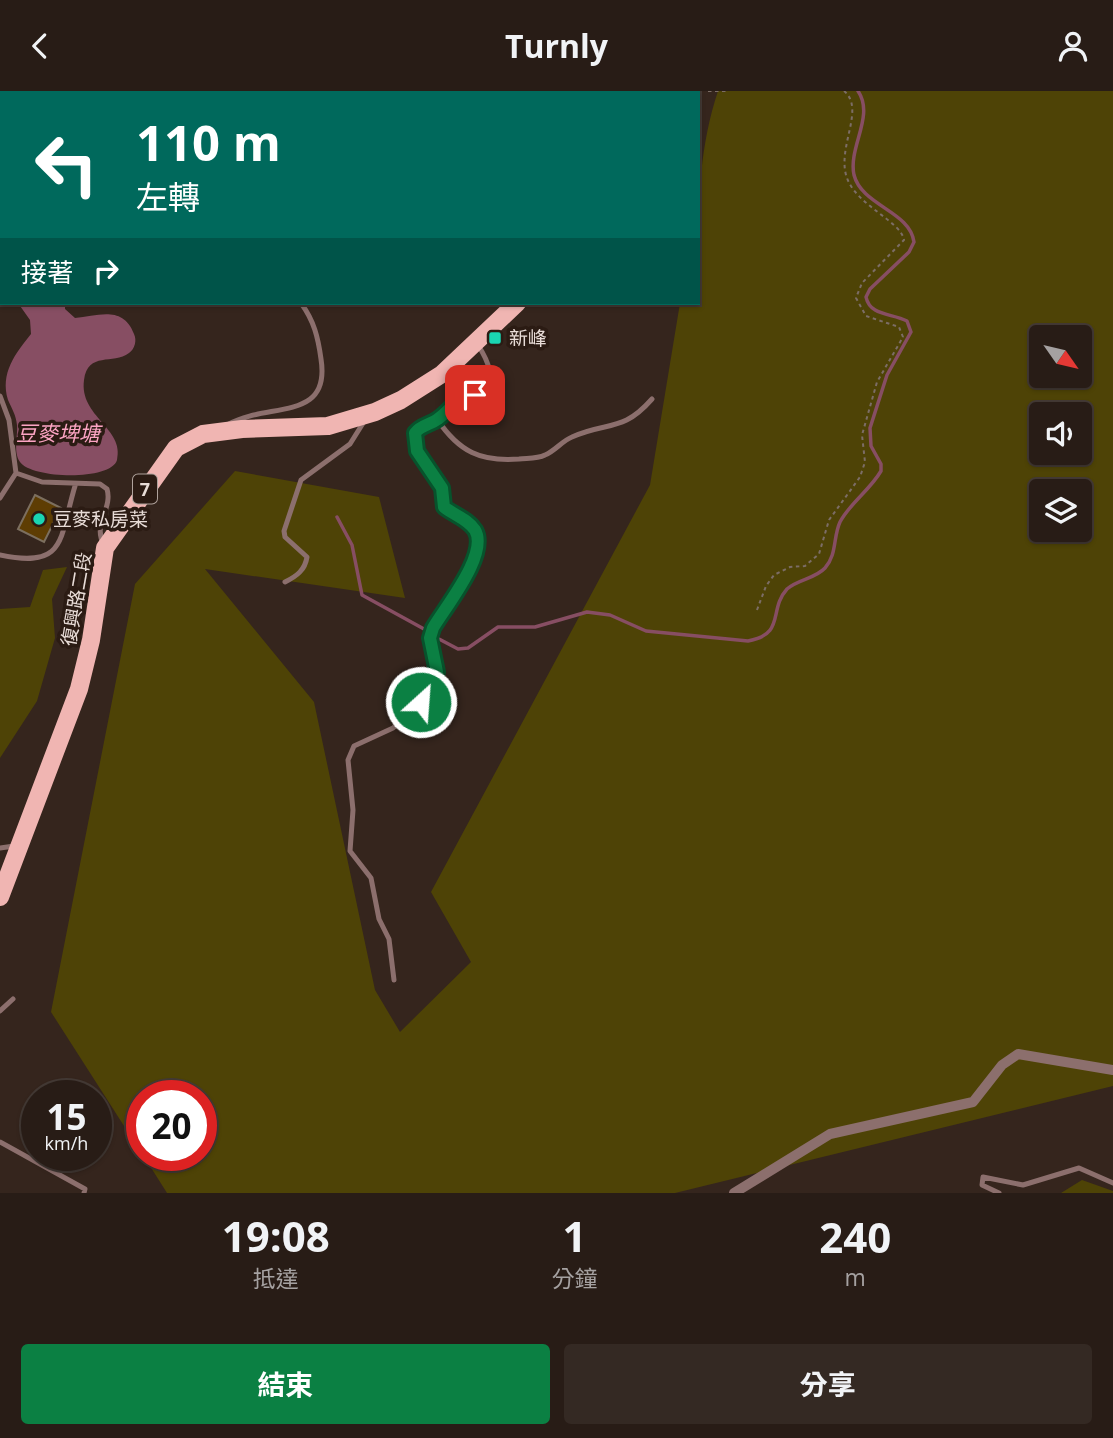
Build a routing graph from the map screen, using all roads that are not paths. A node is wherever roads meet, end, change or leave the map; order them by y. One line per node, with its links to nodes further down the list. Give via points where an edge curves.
1 (302, 305): 8 (lane, via 314,321 318,341 323,385 318,394 295,407 238,419)
2 (515, 305): 3 (main road, 復興路二段 / 7)
3 (477, 342): 6 (main road, 復興路二段 / 7, via 401,400); 7 (lane, via 489,365 488,384 482,392 461,398)
4 (0, 396): 9 (lane, via 9,420)
5 (652, 399): 7 (lane, via 624,423 572,437 534,458 492,461 480,457 453,439)
6 (367, 414): 8 (main road, 復興路二段 / 7, via 328,426); 14 (lane, via 357,437 301,480 284,531 303,551 306,563)
7 (437, 419): 18 (lane, via 419,428 414,442 440,483 444,507 474,529 476,558 433,628 430,638 437,672 421,702 393,728 354,746 348,760 353,810 350,851 372,878 379,919 389,939)
8 (222, 431): 12 (main road, 復興路二段 / 7, via 203,434 177,448)
9 (16, 473): 10 (lane); 11 (lane)
10 (75, 486): 12 (lane, via 100,484 107,489 98,529); 13 (lane, via 56,548 48,557)
11 (0, 498)
12 (105, 548): 15 (main road, 復興路二段 / 7, via 86,666)
13 (0, 555)
14 (285, 582)
15 (21, 845): 16 (lane); 17 (main road, 復興路二段 / 7)
16 (0, 848)
17 (0, 897)
18 (394, 980)
19 (13, 999): 20 (lane)
20 (0, 1011)
21 (1113, 1070): 25 (street, via 1018,1054 1002,1065 973,1102 830,1134)
22 (0, 1142): 24 (lane, via 85,1189)
23 (1113, 1183): 26 (lane, via 1079,1168 1023,1185 983,1177 982,1185)
24 (84, 1193)
25 (734, 1193)
26 (999, 1193)

